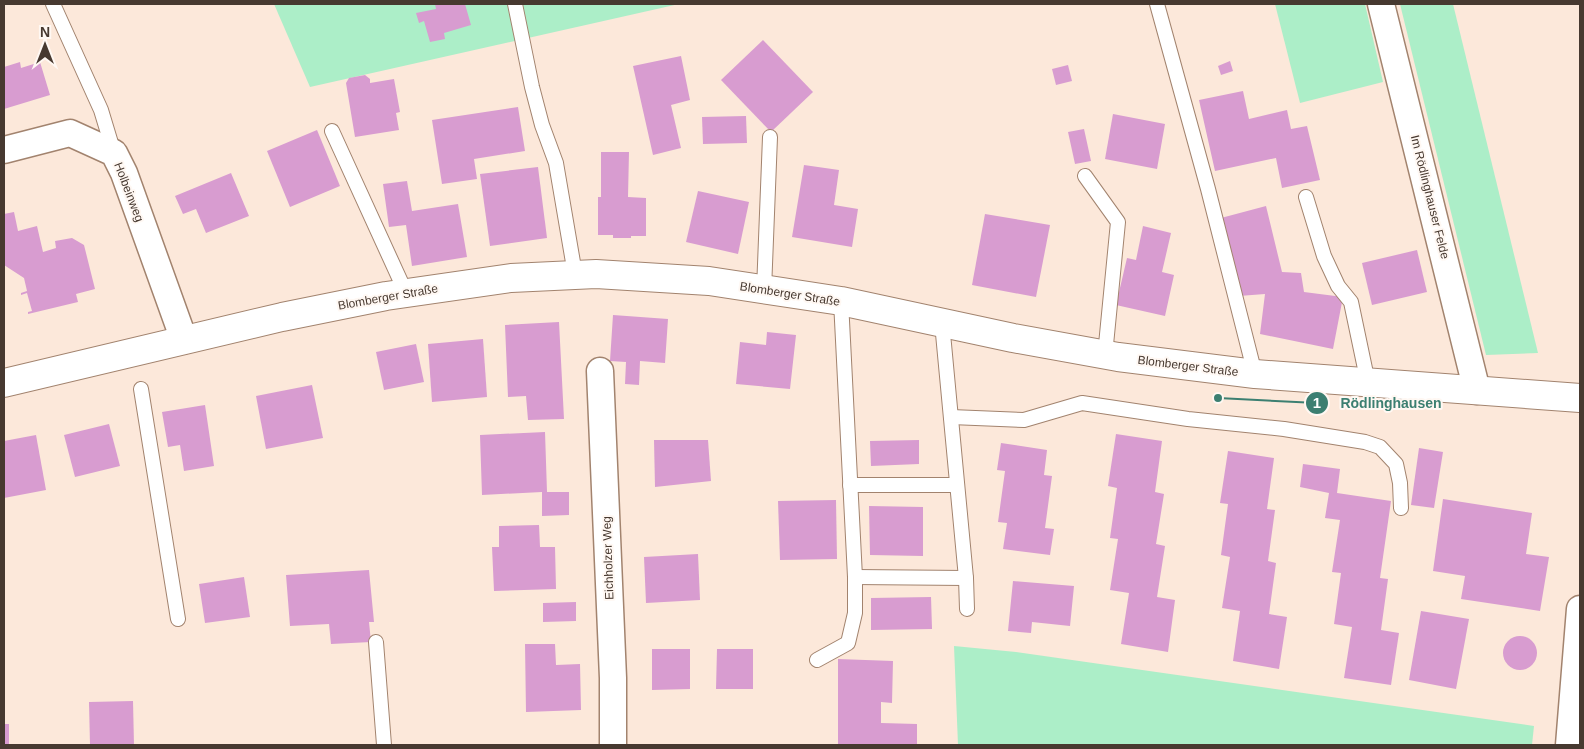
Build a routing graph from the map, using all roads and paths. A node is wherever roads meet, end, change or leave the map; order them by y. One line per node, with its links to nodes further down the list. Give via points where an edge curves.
1 (54, 4): 8 (lane, via 101,110)
2 (515, 4): 11 (lane, via 532,87 556,163)
3 (1157, 4): 19 (lane)
4 (1381, 4): 23 (street, Im Rödlinghauser Felde)
5 (332, 131): 13 (lane)
6 (770, 137): 12 (lane)
7 (4, 150): 8 (street, Holbeinweg, via 70,133)
8 (114, 153): 16 (street, Holbeinweg)
9 (1084, 176): 17 (lane, via 1118,222)
10 (1306, 197): 20 (lane, via 1324,256 1338,286 1351,302)
11 (575, 274): 12 (street, Blomberger Straße, via 709,281); 13 (street, Blomberger Straße, via 510,278)
12 (764, 290): 14 (street, Blomberger Straße)
13 (406, 294): 16 (street, Blomberger Straße, via 292,315)
14 (841, 301): 15 (street, Blomberger Straße); 26 (lane)
15 (942, 323): 17 (street, Blomberger Straße); 25 (lane)
16 (184, 340): 21 (street, Blomberger Straße)
17 (1105, 355): 19 (street, Blomberger Straße)
18 (600, 371): 37 (street, Eichholzer Weg)
19 (1255, 374): 20 (street, Blomberger Straße)
20 (1368, 382): 23 (street, Blomberger Straße)
21 (4, 383)
22 (141, 389): 33 (lane)
23 (1478, 391): 24 (street, Blomberger Straße)
24 (1580, 398)
25 (951, 417): 27 (lane); 28 (lane, via 1024,420 1082,403 1365,442 1380,447 1396,464)
26 (850, 485): 27 (lane); 29 (lane)
27 (957, 485): 30 (lane)
28 (1401, 508)
29 (855, 577): 30 (lane); 35 (lane, via 855,613 848,643)
30 (966, 578): 31 (lane)
31 (967, 609)
32 (1580, 609): 38 (street)
33 (178, 619)
34 (376, 642): 36 (lane)
35 (817, 660)
36 (384, 745)
37 (613, 745)
38 (1569, 745)

